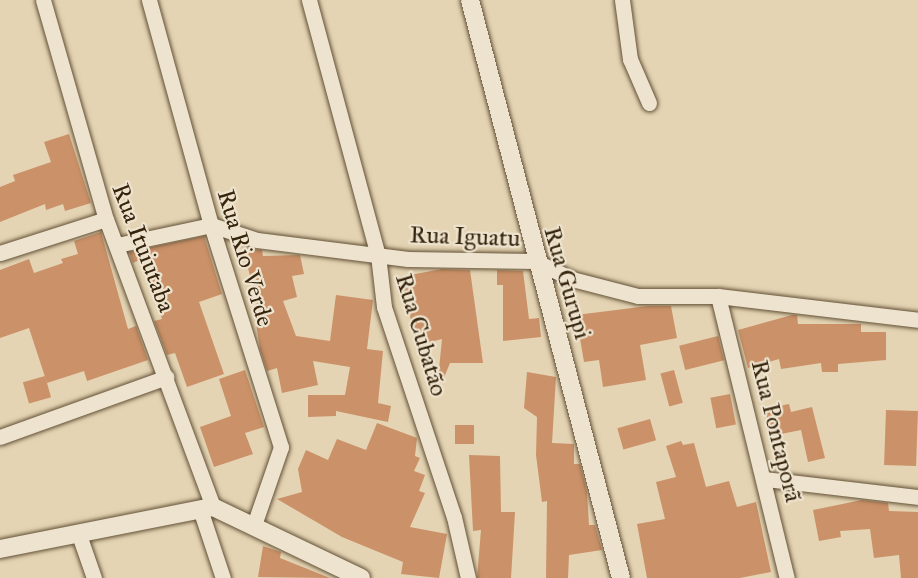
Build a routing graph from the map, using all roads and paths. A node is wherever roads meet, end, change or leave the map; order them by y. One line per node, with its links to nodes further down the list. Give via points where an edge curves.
1 (43, 0): 7 (street, Rua Ituiutaba)
2 (149, 0): 8 (street, Rua Rio Verde)
3 (309, 0): 11 (street, Rua Cubatão)
4 (470, 0): 12 (street, Rua Gurupi)
5 (622, 0): 6 (street, via 630,59)
6 (649, 103)
7 (106, 219): 9 (street, Rua Ituiutaba); 10 (street)
8 (211, 225): 9 (street); 11 (street, Rua Iguatu, via 257,240); 20 (street, Rua Rio Verde, via 281,447)
9 (117, 245): 15 (street, Rua Ituiutaba)
10 (0, 253)
11 (378, 255): 12 (street, Rua Iguatu); 26 (street, Rua Cubatão, via 384,307 431,442)
12 (535, 261): 13 (street, Rua Iguatu, via 572,279 638,296); 27 (street, Rua Gurupi)
13 (718, 296): 14 (street, Rua Iguatu); 17 (street, Rua Pontaporã)
14 (918, 320)
15 (167, 377): 16 (street); 19 (street, Rua Ituiutaba)
16 (0, 436)
17 (765, 479): 18 (street); 28 (street, Rua Pontaporã)
18 (918, 497)
19 (207, 508): 20 (street); 21 (street); 24 (street, Rua Ituiutaba)
20 (254, 525): 25 (street)
21 (78, 532): 22 (street); 23 (street)
22 (0, 549)
23 (94, 578)
24 (223, 578)
25 (362, 578)
26 (468, 578)
27 (621, 578)
28 (787, 578)

